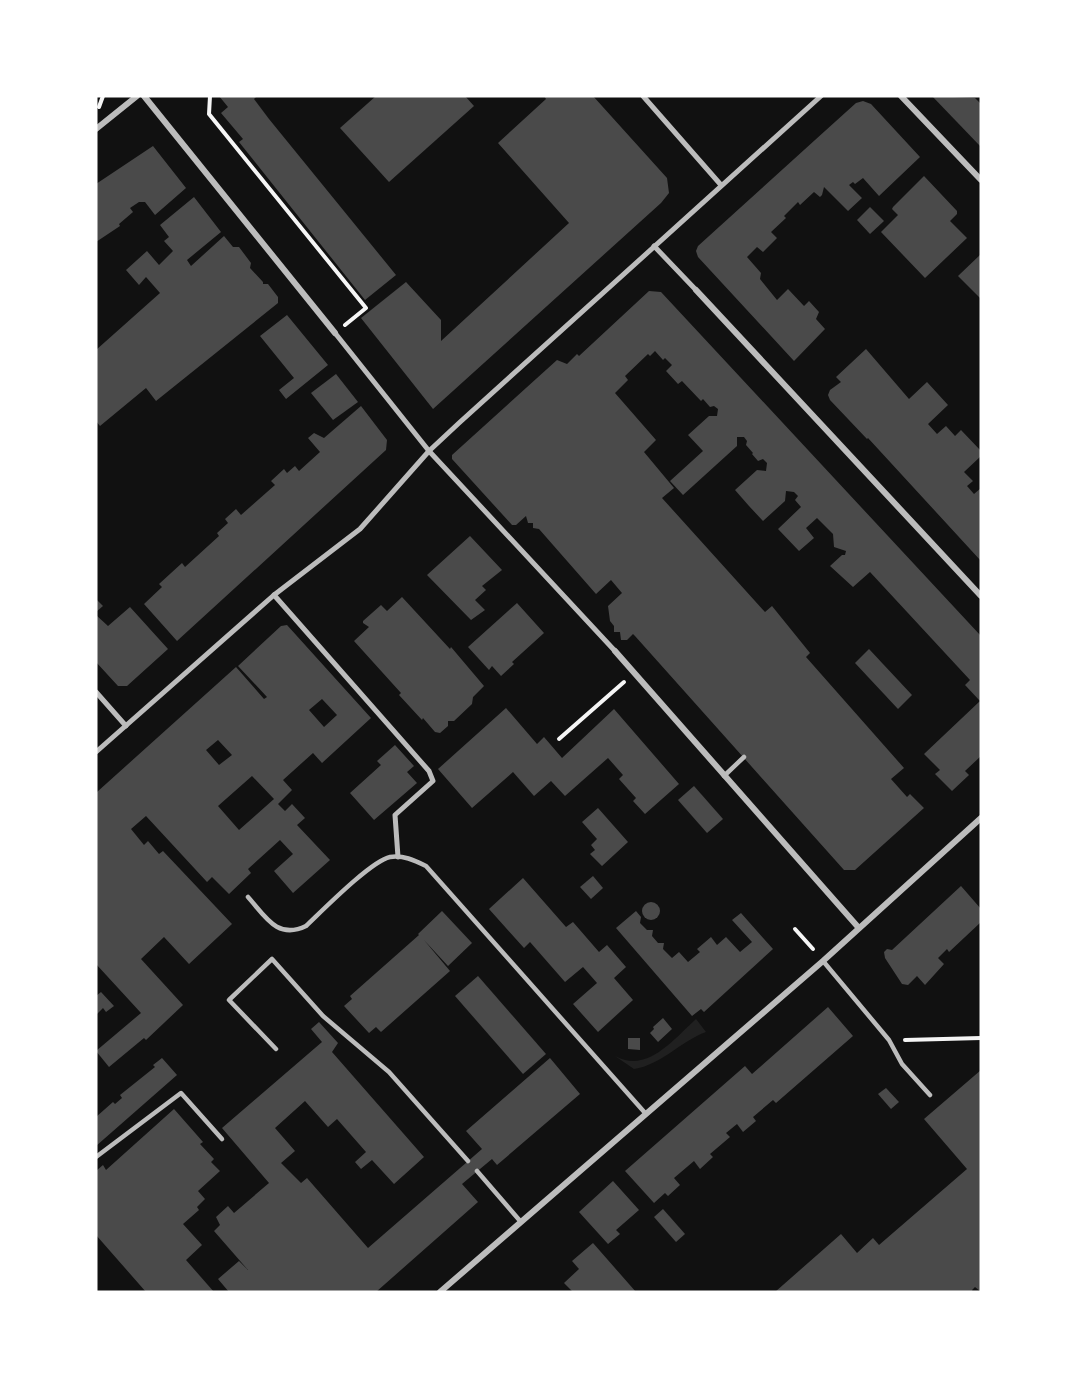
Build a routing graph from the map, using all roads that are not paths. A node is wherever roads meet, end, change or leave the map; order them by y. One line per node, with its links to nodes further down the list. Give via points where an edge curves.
1 (137, 96): 8 (street)
2 (144, 96): 13 (street)
3 (643, 96): 10 (street)
4 (815, 96): 7 (street)
5 (821, 96): 7 (street)
6 (901, 96): 9 (street)
7 (809, 106): 10 (street)
8 (96, 129)
9 (981, 180)
10 (721, 185): 11 (street)
11 (654, 246): 12 (street); 14 (street)
12 (696, 290): 16 (street)
13 (335, 333): 14 (street)
14 (429, 451): 15 (street, via 360,529); 17 (street)
15 (274, 595): 19 (street); 24 (street, via 429,771 433,782 395,815)
16 (981, 596)
17 (615, 651): 22 (street)
18 (96, 692): 19 (street)
19 (126, 726): 20 (street)
20 (96, 752)
21 (744, 758): 22 (lane)
22 (724, 776): 26 (street)
23 (981, 818): 26 (street)
24 (398, 857): 25 (lane, via 387,858 371,868 296,931 274,926); 30 (lane, via 412,858 426,866)
25 (248, 897)
26 (858, 927): 27 (street)
27 (823, 961): 29 (lane); 30 (street)
28 (276, 1049): 33 (lane, via 229,1000 272,960 323,1016 390,1072)
29 (930, 1095)
30 (646, 1114): 35 (street)
31 (222, 1139): 32 (lane, via 181,1093)
32 (96, 1156)
33 (468, 1161)
34 (477, 1171): 35 (lane)
35 (521, 1221): 36 (street)
36 (440, 1292)

